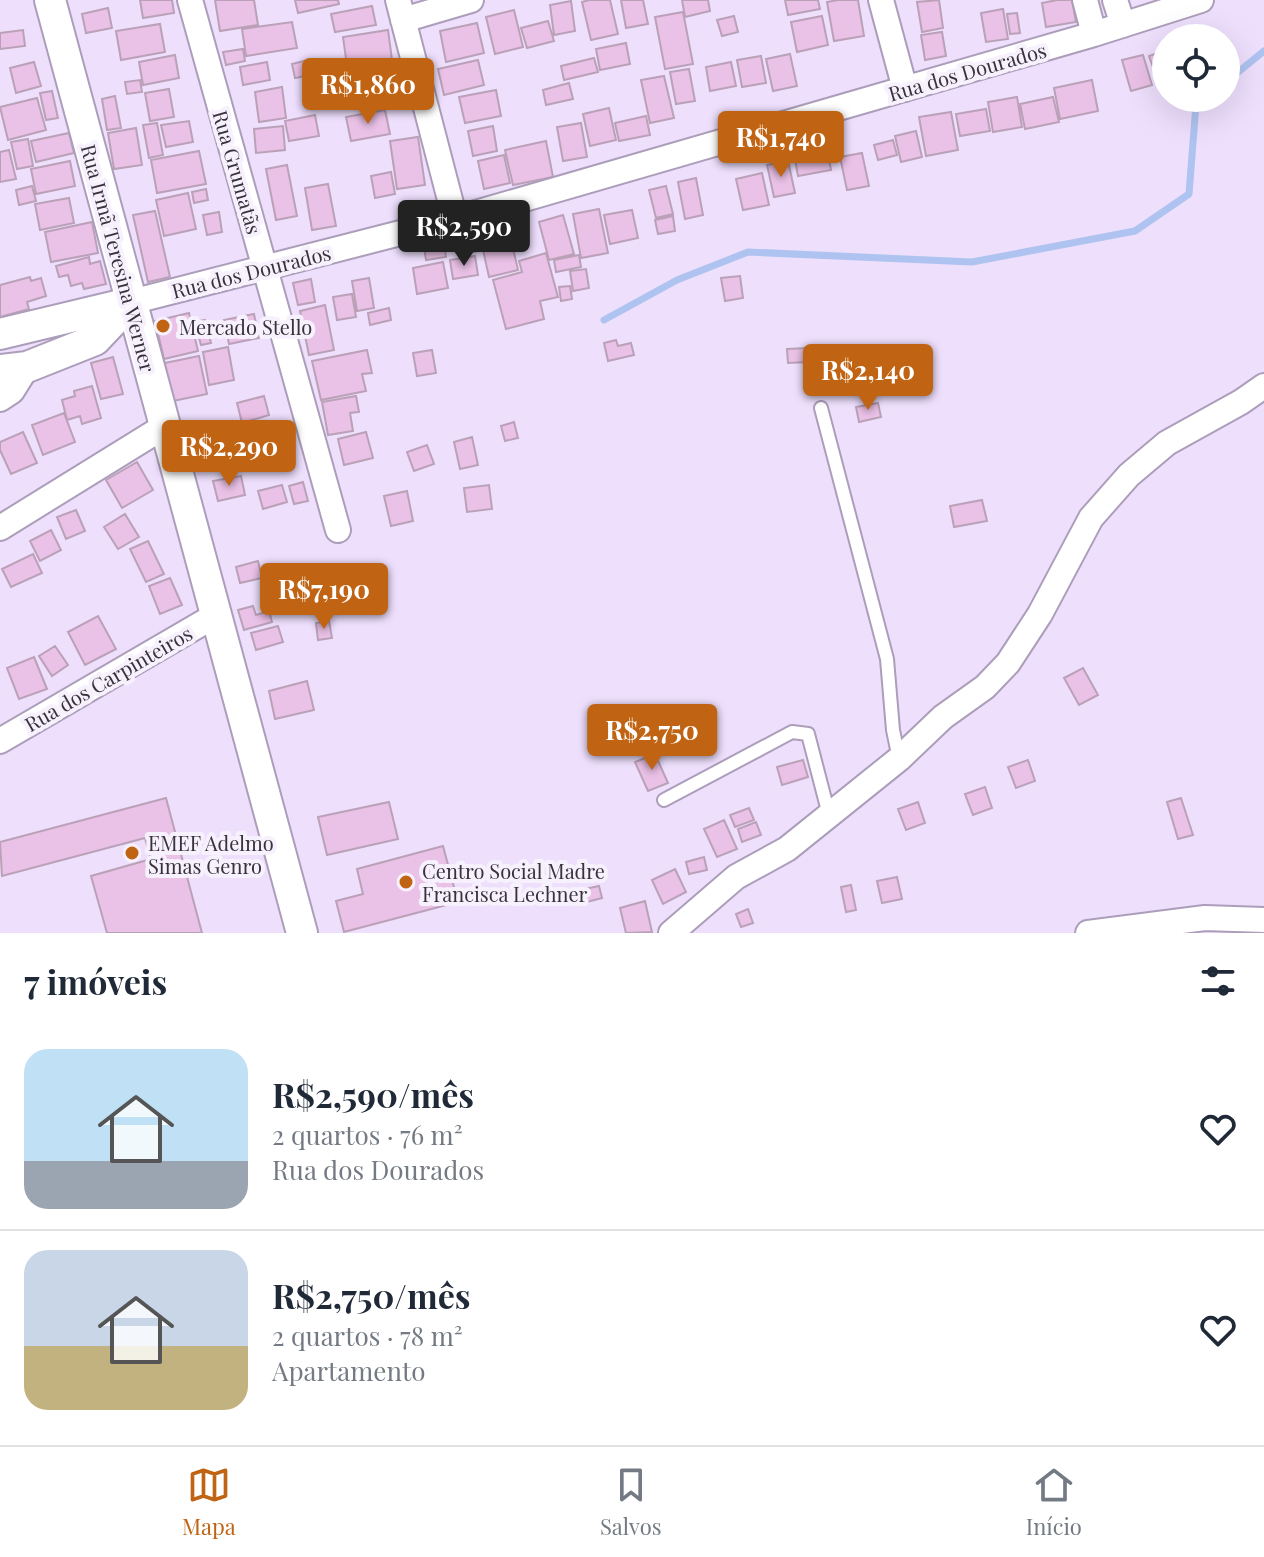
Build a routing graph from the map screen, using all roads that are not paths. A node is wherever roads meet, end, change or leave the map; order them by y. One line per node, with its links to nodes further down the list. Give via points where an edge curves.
1 (50, 0): 14 (street, Rua Irmã Teresina Werner)
2 (190, 0): 13 (street, Rua Grumatãs)
3 (471, 0): 8 (street)
4 (881, 0): 11 (street)
5 (1085, 0): 10 (street)
6 (1115, 0): 9 (street)
7 (1201, 0): 9 (street, Rua dos Dourados)
8 (400, 10): 12 (street)
9 (1123, 25): 10 (street, Rua dos Dourados)
10 (1094, 34): 11 (street, Rua dos Dourados)
11 (905, 89): 12 (street, Rua dos Dourados)
12 (455, 219): 13 (street, Rua dos Dourados)
13 (265, 268): 14 (street, Rua dos Dourados); 22 (street, Rua Grumatãs)
14 (131, 302): 15 (street); 16 (street, via 95,340); 20 (street, Rua Irmã Teresina Werner)
15 (0, 334)
16 (14, 368): 18 (street, via 12,391)
17 (1264, 386): 25 (street, via 1167,443 1129,475 1091,518 1008,663)
18 (0, 399)
19 (821, 408): 25 (lane, via 887,659)
20 (165, 426): 21 (street); 23 (street, Rua Irmã Teresina Werner)
21 (0, 528)
22 (338, 530)
23 (216, 615): 24 (street, Rua dos Carpinteiros); 29 (street, Rua Irmã Teresina Werner)
24 (0, 741)
25 (899, 759): 27 (street)
26 (664, 800): 27 (lane, via 792,732 808,734)
27 (829, 815): 30 (street, via 787,849 736,877)
28 (1264, 920): 31 (street, via 1205,918)
29 (302, 933)
30 (671, 933)
31 (1088, 933)

